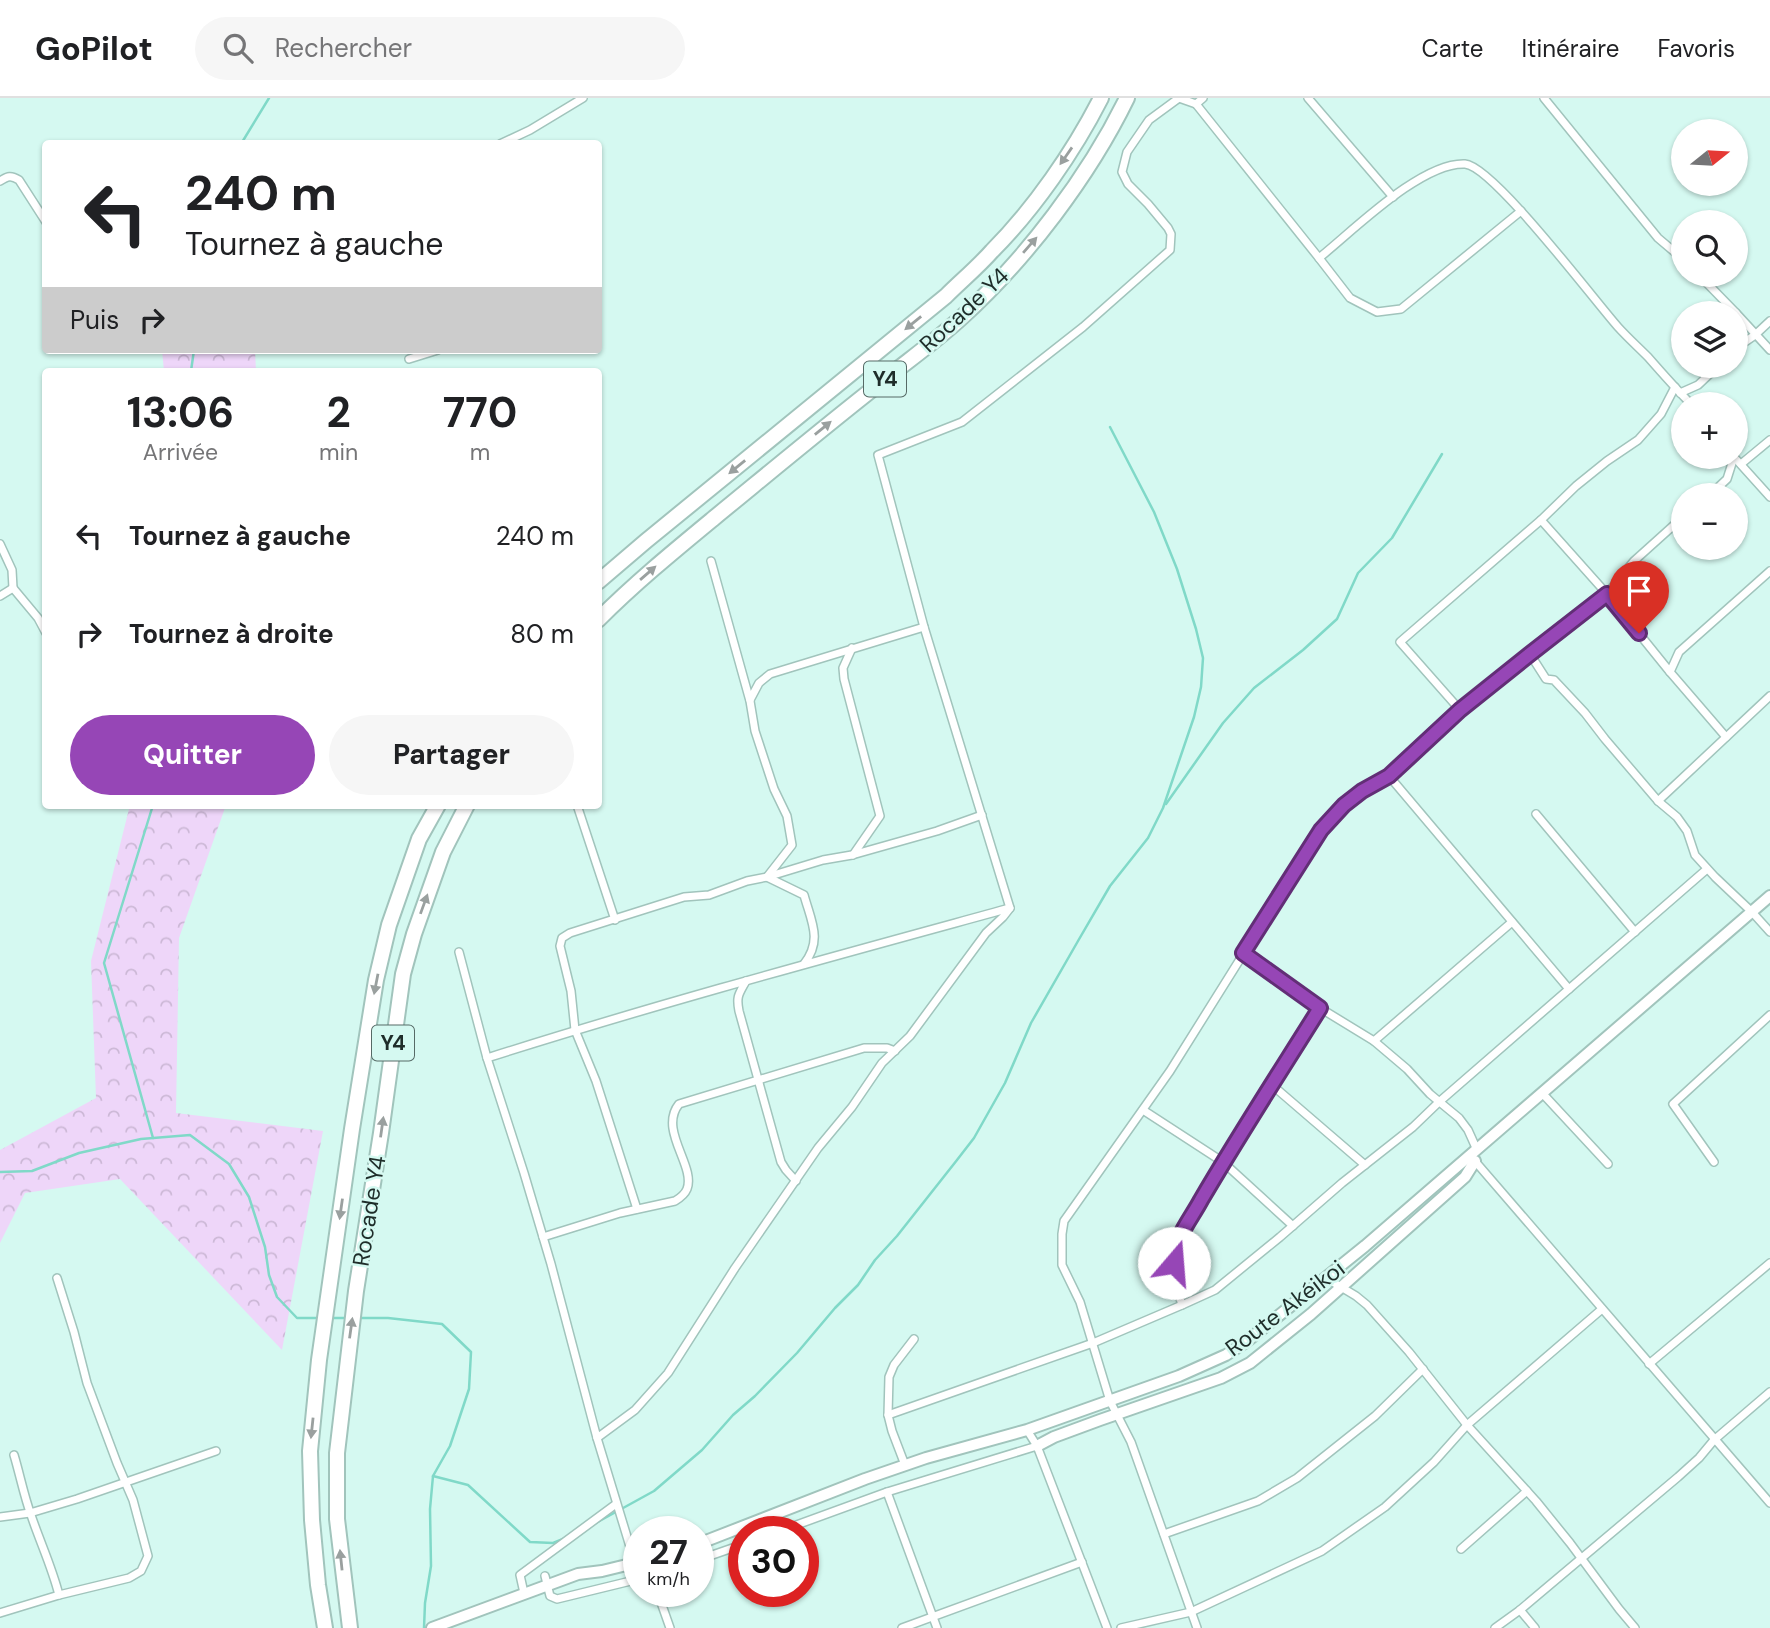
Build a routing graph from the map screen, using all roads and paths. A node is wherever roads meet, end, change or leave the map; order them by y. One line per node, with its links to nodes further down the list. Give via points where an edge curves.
1 (583, 98): 8 (street)
2 (1101, 98): 35 (highway, Rocade Y4 / Y4, one-way to 35, via 1028,212 992,252 946,296)
3 (1127, 98): 39 (highway, Rocade Y4 / Y4, one-way to 3, via 668,556 962,317 1047,225 1109,135)
4 (1203, 98): 7 (street)
5 (1308, 98): 10 (street)
6 (1544, 98): 13 (street)
7 (1196, 104): 14 (street); 41 (street, via 1179,98 1149,120 1127,152 1122,172 1168,228 1170,250 1083,327 962,422 878,455)
8 (509, 140)
9 (0, 181): 12 (street, via 8,176 19,180)
10 (1393, 197): 11 (street, via 1431,172 1468,164); 14 (street)
11 (1521, 211): 14 (street, via 1401,309 1377,312 1350,298); 25 (street)
12 (42, 216)
13 (1671, 249)
14 (1320, 258)
15 (1711, 287): 16 (street)
16 (1724, 301)
17 (1770, 321): 19 (street)
18 (1748, 327): 19 (street)
19 (1755, 335): 20 (street); 21 (street)
20 (1748, 340)
21 (1770, 350)
22 (425, 354): 23 (street)
23 (409, 359)
24 (1705, 378): 25 (street, via 1698,385)
25 (1677, 390): 30 (street, via 1638,440 1576,486)
26 (1770, 440): 27 (street)
27 (1748, 458)
28 (1746, 469): 29 (street)
29 (1770, 496)
30 (1541, 520): 37 (street); 47 (street, via 1400,642)
31 (1671, 528): 37 (street)
32 (0, 544): 36 (street, via 12,570)
33 (711, 561): 46 (street)
34 (1770, 571): 44 (street, via 1679,652)
35 (602, 579)
36 (13, 588): 38 (street); 40 (street)
37 (1607, 594): 43 (street); 44 (street)
38 (0, 596)
39 (602, 616)
40 (42, 626)
41 (924, 627): 42 (street); 55 (street)
42 (852, 649): 46 (street, via 770,674 759,682); 56 (street, via 844,679 880,816)
43 (1530, 654): 47 (street); 50 (street, via 1546,679 1553,680 1585,713)
44 (1670, 672): 48 (street)
45 (1770, 696): 48 (street)
46 (750, 701): 58 (street, via 755,731 787,816 792,845)
47 (1460, 710): 49 (street)
48 (1726, 737): 50 (street)
49 (1389, 776): 63 (street); 67 (street, via 1344,805 1321,830)
50 (1658, 801): 57 (street, via 1677,817)
51 (436, 809): 137 (highway, Rocade Y4 / Y4, one-way to 137, via 419,839 379,969 319,1360 310,1451 312,1520)
52 (465, 809): 138 (highway, Rocade Y4 / Y4, one-way to 52, via 337,1519 337,1453 356,1291 403,974 443,852)
53 (578, 809): 62 (street)
54 (1536, 814): 64 (street)
55 (982, 815): 56 (street); 60 (street)
56 (852, 855): 58 (street)
57 (1707, 869): 61 (street); 64 (street)
58 (768, 877): 62 (street); 68 (street, via 804,895 814,937 811,954)
59 (1770, 896): 61 (street, Route Akéikoi)
60 (1010, 908): 68 (street); 75 (street)
61 (1752, 912): 65 (street); 79 (street, Route Akéikoi)
62 (615, 919): 73 (street, via 562,938)
63 (1512, 922): 70 (street); 74 (street)
64 (1635, 932): 70 (street)
65 (1770, 932)
66 (459, 952): 76 (street)
67 (1243, 953): 71 (street); 81 (street)
68 (803, 964): 69 (street)
69 (746, 981): 73 (street); 77 (street, via 737,1002)
70 (1569, 989): 80 (street)
71 (1320, 1008): 74 (street); 78 (street)
72 (1770, 1015): 84 (street, via 1673,1104)
73 (575, 1030): 76 (street); 88 (street)
74 (1374, 1041): 80 (street)
75 (895, 1051): 77 (street, via 864,1048); 87 (street)
76 (487, 1058): 90 (street)
77 (757, 1081): 87 (street, via 781,1162); 88 (street, via 679,1104 672,1118 688,1187 676,1201)
78 (1272, 1085): 83 (street); 86 (street)
79 (1543, 1094): 82 (street, Route Akéikoi); 85 (street)
80 (1439, 1102): 82 (street, via 1468,1130); 86 (street)
81 (1143, 1110): 83 (street); 98 (street, via 1062,1224 1062,1265)
82 (1474, 1156): 93 (street, Route Akéikoi); 94 (street, Route Akéikoi, via 1465,1177); 96 (street)
83 (1223, 1162): 89 (street); 95 (street, via 1173,1254)
84 (1714, 1162)
85 (1608, 1164)
86 (1365, 1165): 89 (street)
87 (796, 1181): 107 (street, via 668,1374 635,1410)
88 (638, 1209): 90 (street)
89 (1293, 1226): 95 (street, via 1215,1290)
90 (543, 1237): 107 (street)
91 (1770, 1263): 99 (street)
92 (57, 1278): 113 (street, via 87,1383)
93 (1326, 1278): 94 (street); 102 (street, Route Akéikoi, via 1226,1355)
94 (1340, 1288): 100 (street, via 1367,1305); 103 (street, Route Akéikoi, via 1250,1363 1221,1378)
95 (1182, 1306): 98 (street)
96 (1602, 1309): 99 (street); 105 (street)
97 (914, 1339): 104 (street, via 889,1377)
98 (1093, 1343): 102 (street); 104 (street)
99 (1649, 1364): 108 (street)
100 (1423, 1369): 105 (street); 122 (street, via 1375,1416 1297,1478 1258,1501)
101 (1770, 1392): 108 (street)
102 (1110, 1401): 103 (street); 106 (street, Route Akéikoi)
103 (1116, 1414): 109 (street, Route Akéikoi); 122 (street, via 1132,1442)
104 (888, 1415): 112 (street)
105 (1467, 1424): 114 (street); 134 (street, via 1385,1507 1321,1551)
106 (1027, 1430): 109 (street); 112 (street, Route Akéikoi)
107 (597, 1438): 117 (street)
108 (1714, 1440): 116 (street); 125 (street, via 1678,1477)
109 (1037, 1446): 115 (street); 126 (street)
110 (216, 1451): 113 (street)
111 (14, 1455): 118 (street)
112 (905, 1465): 123 (street, Route Akéikoi)
113 (126, 1481): 118 (street); 131 (street, via 146,1545 146,1563 129,1578)
114 (1527, 1491): 124 (street); 125 (street)
115 (887, 1492): 120 (street); 136 (street)
116 (1770, 1503)
117 (616, 1504): 121 (street); 130 (street, via 520,1575)
118 (30, 1513): 119 (street); 131 (street)
119 (0, 1517)
120 (819, 1517)
121 (623, 1523)
122 (1164, 1534): 134 (street)
123 (714, 1538)
124 (1461, 1549)
125 (1582, 1557): 133 (street); 148 (street)
126 (1082, 1562): 136 (street); 143 (street)
127 (623, 1565): 128 (street)
128 (545, 1581): 129 (street, via 550,1596 557,1600); 130 (street)
129 (623, 1583)
130 (524, 1593): 139 (street)
131 (59, 1595): 135 (street)
132 (663, 1607): 140 (street)
133 (1520, 1610): 146 (street); 147 (street)
134 (1191, 1612): 144 (street); 145 (street)
135 (0, 1613)
136 (933, 1616): 141 (street); 142 (street)
137 (325, 1628)
138 (350, 1628)
139 (432, 1628)
140 (670, 1628)
141 (902, 1628)
142 (937, 1628)
143 (1107, 1628)
144 (1121, 1628)
145 (1197, 1628)
146 (1495, 1628)
147 (1535, 1628)
148 (1635, 1628)

